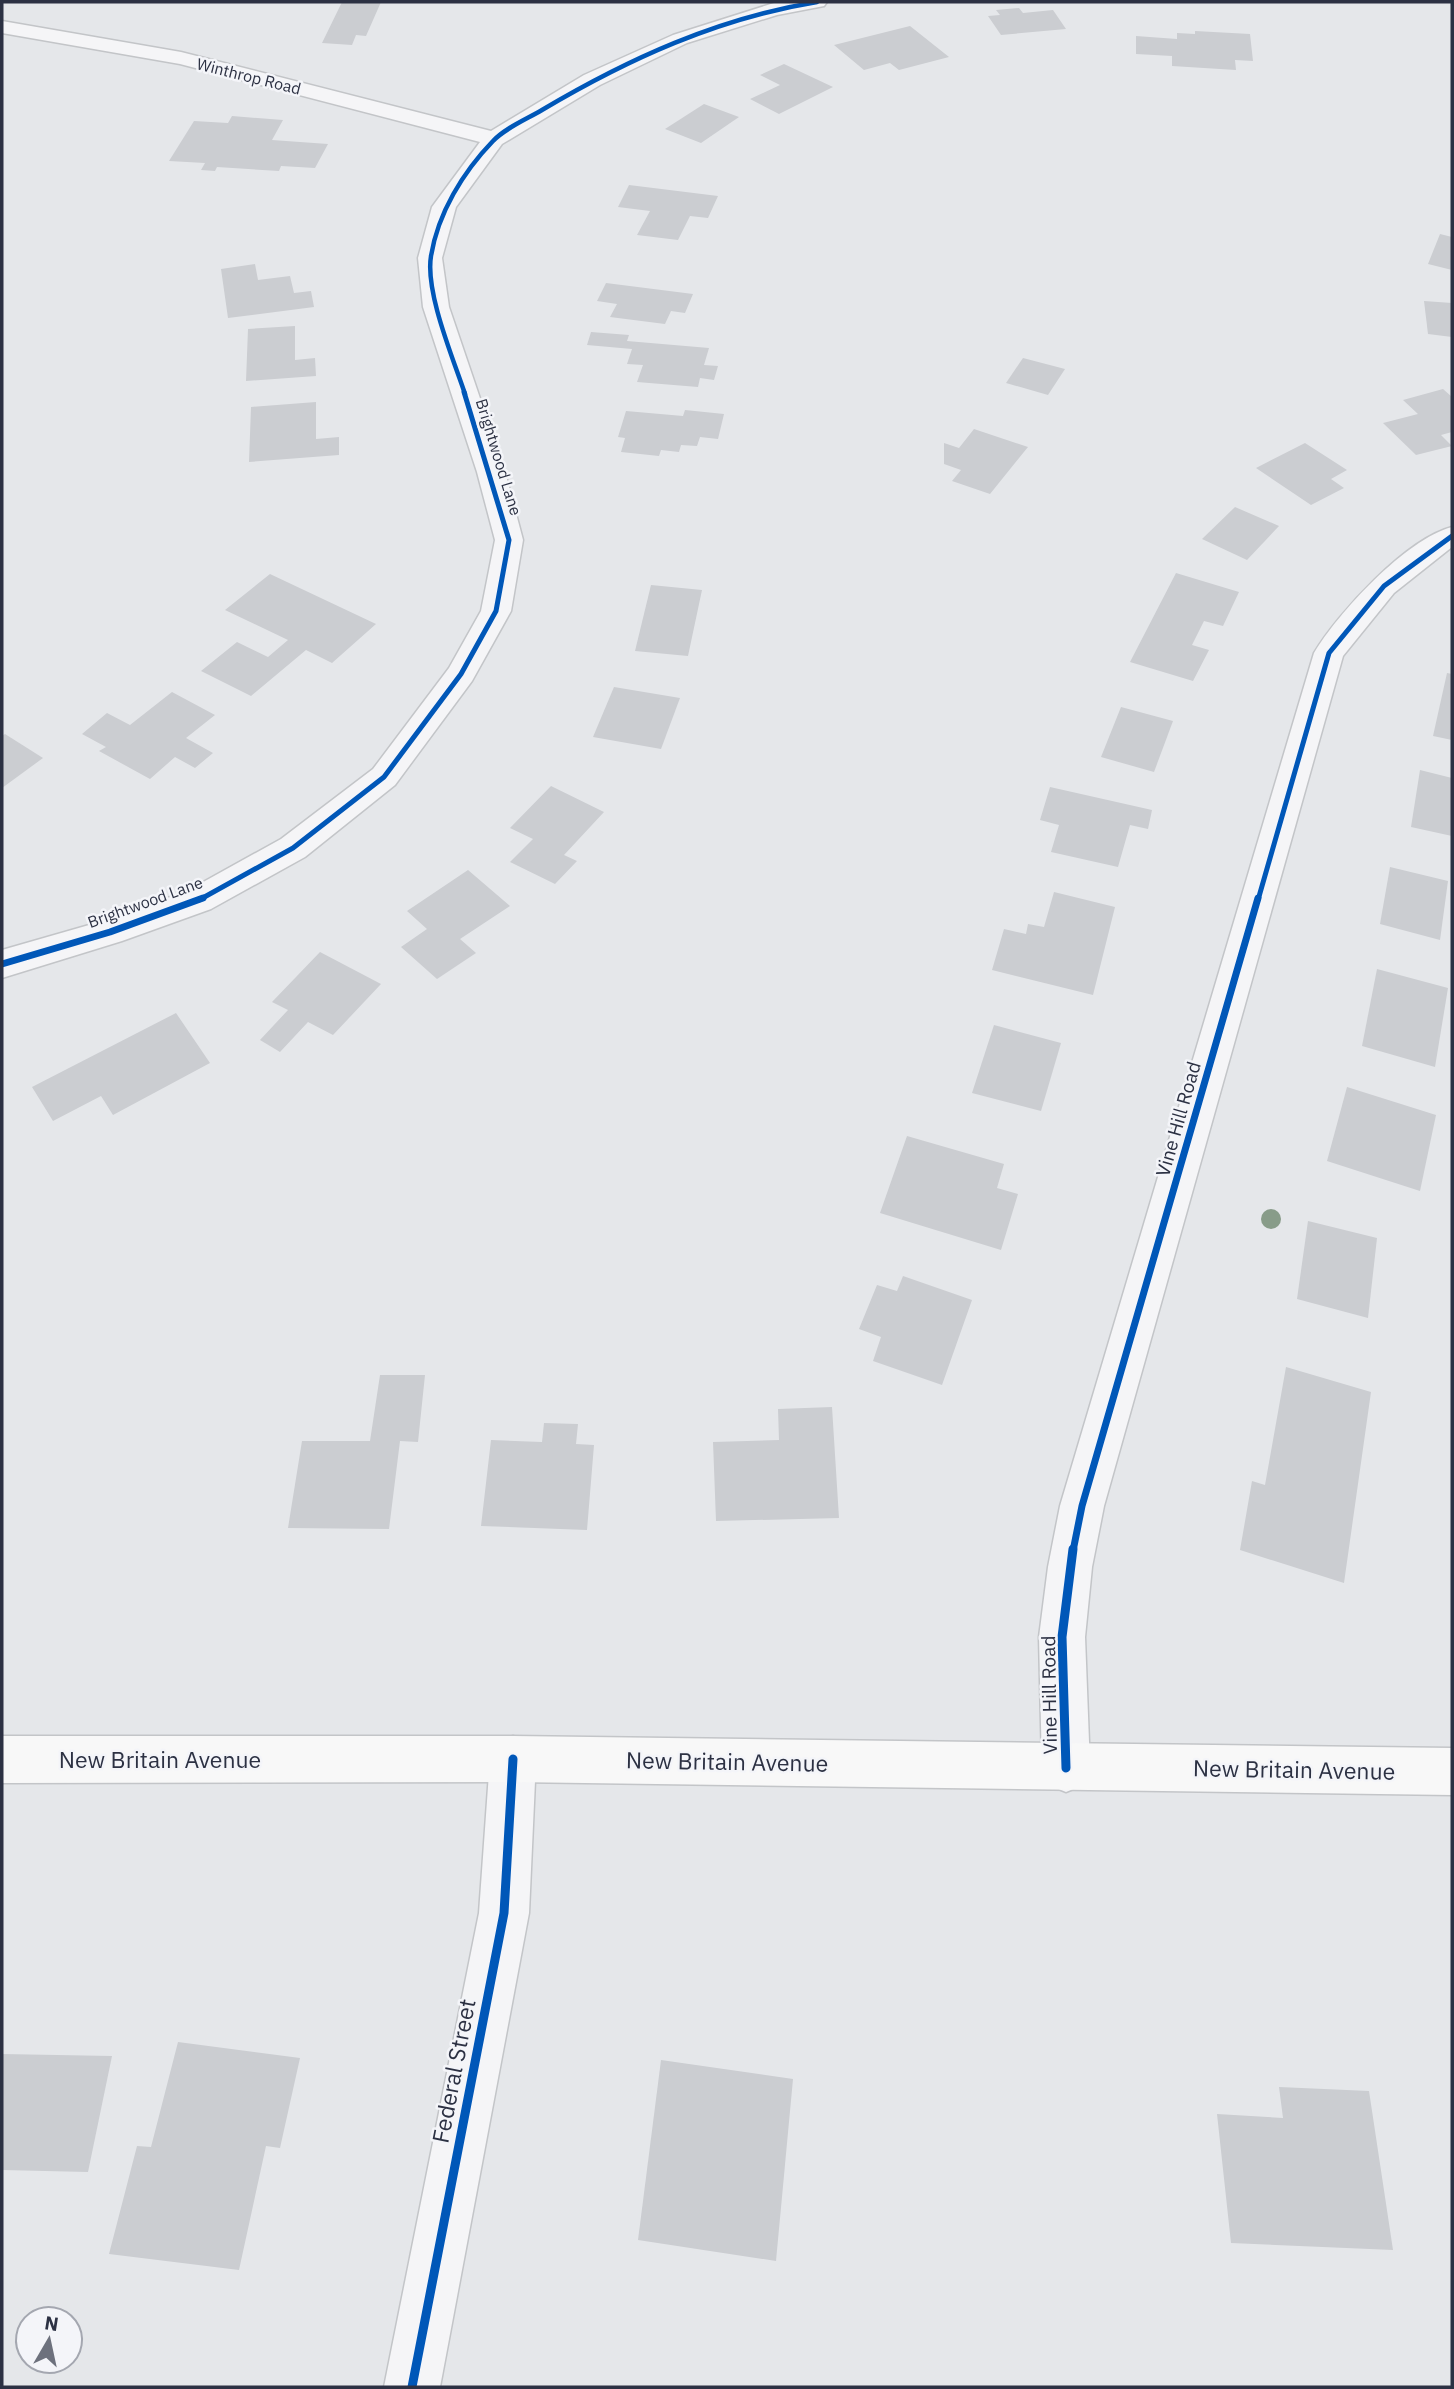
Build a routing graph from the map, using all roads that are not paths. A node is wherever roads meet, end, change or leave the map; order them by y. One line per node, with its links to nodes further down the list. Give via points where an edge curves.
1 (817, 2): 3 (street, Brightwood Lane, via 774,9 680,39 592,80)
2 (2, 27): 3 (street, Winthrop Road, via 181,58)
3 (494, 139): 5 (street, Brightwood Lane, via 444,207 430,258 436,307 509,540 496,611 461,674 384,777 293,848 199,900)
4 (1452, 536): 8 (street, Vine Hill Road, via 1384,586 1329,653 1082,1506 1062,1637)
5 (2, 964)
6 (513, 1759): 7 (main road, New Britain Avenue); 8 (main road, New Britain Avenue); 10 (street, Federal Street, via 504,1913)
7 (2, 1760)
8 (1066, 1768): 9 (main road, New Britain Avenue)
9 (1452, 1772)
10 (412, 2387)

